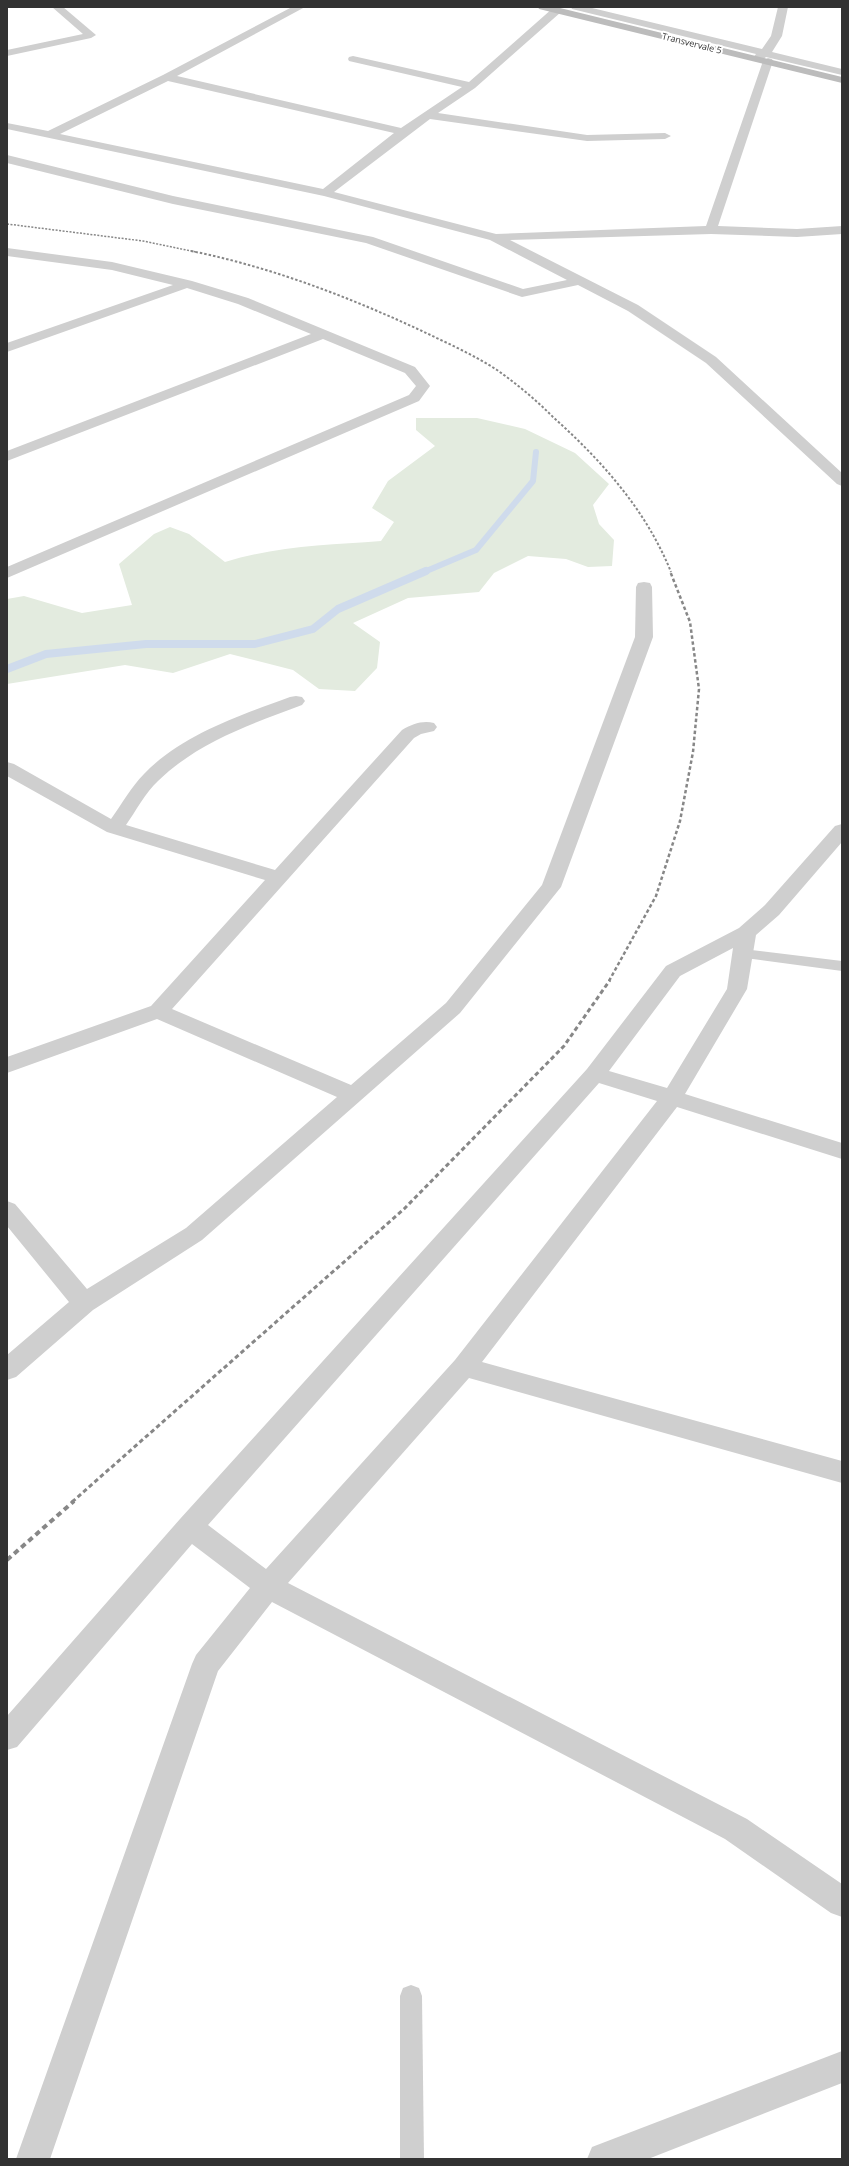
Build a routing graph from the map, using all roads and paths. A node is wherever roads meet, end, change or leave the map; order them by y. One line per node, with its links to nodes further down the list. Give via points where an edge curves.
1 (57, 7): 7 (street, via 91,35)
2 (300, 7): 11 (street)
3 (542, 7): 6 (main road, Transvervale 5)
4 (576, 7): 8 (street)
5 (784, 7): 8 (street, via 780,32)
6 (557, 10): 8 (main road, Transvervale 5); 13 (street)
7 (7, 54)
8 (764, 57): 10 (street); 12 (main road, Transvervale 5); 21 (street)
9 (353, 60): 13 (street)
10 (842, 72)
11 (167, 77): 16 (street); 17 (street)
12 (842, 80)
13 (471, 86): 14 (street)
14 (428, 115): 16 (street); 18 (street, via 587,138)
15 (7, 126): 17 (street)
16 (403, 132): 20 (street)
17 (51, 134): 20 (street)
18 (665, 136)
19 (7, 159): 25 (street, via 173,200 369,240 522,293)
20 (325, 193): 23 (street)
21 (711, 230): 22 (street, via 797,233); 23 (street)
22 (842, 230)
23 (494, 237): 25 (street)
24 (7, 252): 26 (street, via 112,266)
25 (580, 280): 30 (street, via 633,308 711,360)
26 (187, 284): 27 (street, via 243,301); 28 (street)
27 (323, 334): 29 (street); 31 (street, via 410,370 422,386 414,398)
28 (7, 348)
29 (7, 456)
30 (842, 481)
31 (7, 573)
32 (644, 587): 44 (street, via 644,637 551,887 453,1008)
33 (296, 701): 36 (street, via 224,728 171,760 150,778)
34 (428, 726): 38 (street, via 408,734)
35 (7, 768): 36 (street)
36 (114, 828): 38 (street)
37 (842, 830): 39 (street)
38 (278, 877): 41 (street)
39 (745, 944): 40 (lane); 43 (street, via 673,971); 45 (street, via 737,989)
40 (842, 966)
41 (158, 1011): 42 (street); 44 (street)
42 (7, 1065)
43 (595, 1074): 45 (street); 52 (street)
44 (353, 1095): 48 (street, via 194,1234)
45 (672, 1098): 46 (street); 49 (street)
46 (842, 1151)
47 (7, 1210): 48 (street)
48 (84, 1303): 50 (street)
49 (464, 1367): 51 (street); 53 (street)
50 (7, 1370)
51 (842, 1472)
52 (190, 1527): 53 (street); 54 (street)
53 (268, 1586): 55 (street, via 736,1829); 58 (street, via 206,1664)
54 (7, 1737)
55 (842, 1902)
56 (411, 1996): 59 (lane)
57 (842, 2067): 60 (street)
58 (33, 2159)
59 (412, 2159)
60 (604, 2159)

